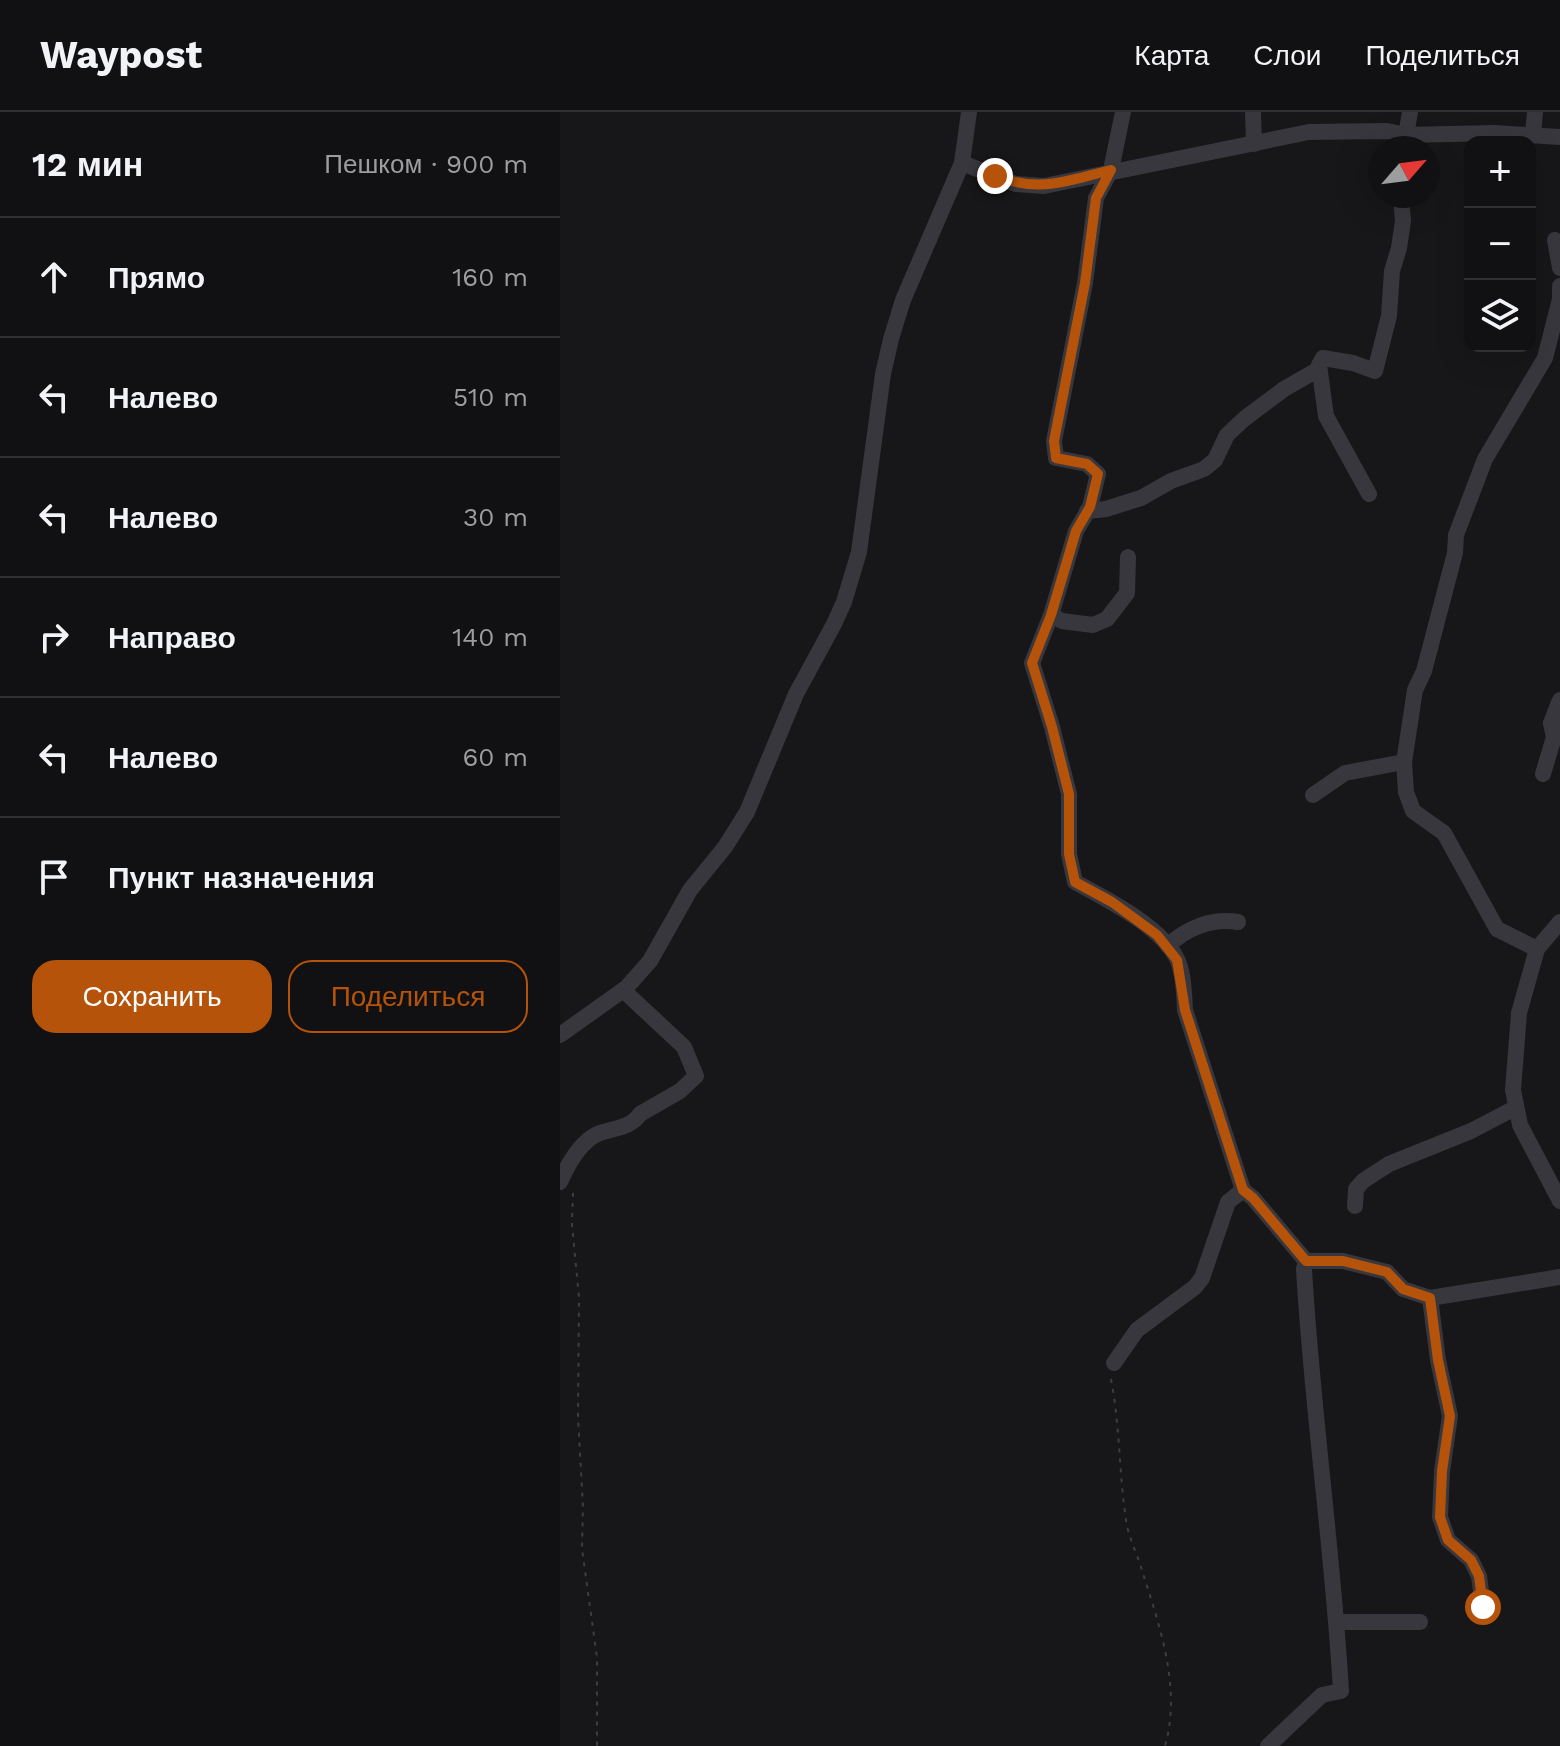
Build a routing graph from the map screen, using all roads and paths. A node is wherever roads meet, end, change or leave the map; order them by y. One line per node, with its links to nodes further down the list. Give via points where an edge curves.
1 (969, 112): 12 (street)
2 (1123, 112): 13 (street)
3 (1253, 112): 11 (street)
4 (1410, 112): 8 (street)
5 (1535, 112): 6 (street)
6 (1533, 135): 9 (street); 10 (street)
7 (1395, 136): 11 (street, via 1387,131 1309,132)
8 (1405, 136)
9 (1560, 137)
10 (1440, 140)
11 (1254, 144): 13 (street)
12 (962, 163): 13 (street, via 1029,186); 32 (street, via 891,339 859,552 844,602 796,694 742,821 690,890 645,967)
13 (1111, 170): 20 (street, via 1096,198 1054,441 1056,458 1087,464 1098,474)
14 (1402, 208): 18 (street, via 1389,316 1375,371 1331,358 1323,358)
15 (1555, 240): 16 (street)
16 (1560, 268)
17 (1560, 286): 25 (street, via 1545,358 1485,459 1456,535 1415,690)
18 (1319, 369): 19 (street, via 1326,416); 20 (street, via 1244,419 1204,469 1141,498)
19 (1369, 494)
20 (1087, 511): 22 (street)
21 (1128, 557): 22 (street, via 1127,593 1107,619 1093,625)
22 (1051, 615): 30 (street, via 1032,663 1069,794 1069,854 1075,882 1112,902)
23 (1560, 700): 24 (street)
24 (1556, 724): 26 (street)
25 (1404, 762): 27 (street, via 1345,773); 31 (street, via 1413,811 1444,833 1497,929)
26 (1543, 774)
27 (1313, 795)
28 (1238, 922): 30 (street, via 1208,923)
29 (1560, 922): 31 (street)
30 (1168, 946): 37 (street, via 1177,960 1185,1010)
31 (1537, 949): 34 (street, via 1515,1038)
32 (623, 990): 33 (street); 36 (street, via 684,1047 696,1076 637,1120 586,1141 574,1157)
33 (560, 1035)
34 (1515, 1108): 35 (street, via 1538,1163); 39 (street, via 1389,1164 1356,1189)
35 (1556, 1181): 38 (street)
36 (566, 1187): 47 (path, via 579,1298 582,1549 597,1658)
37 (1243, 1190): 40 (street); 43 (street, via 1228,1202 1202,1278 1137,1330)
38 (1560, 1201)
39 (1355, 1206)
40 (1306, 1261): 42 (street, via 1343,1261 1387,1272 1403,1289); 45 (street, via 1312,1390)
41 (1560, 1277): 42 (street)
42 (1430, 1298): 44 (street, via 1450,1416 1440,1517 1448,1540 1471,1560 1479,1576)
43 (1114, 1363): 48 (path, via 1110,1375 1126,1522 1165,1650 1172,1693)
44 (1483, 1607)
45 (1337, 1622): 46 (street); 49 (street, via 1341,1691 1322,1695)
46 (1420, 1622)
47 (597, 1746)
48 (1165, 1746)
49 (1268, 1746)

